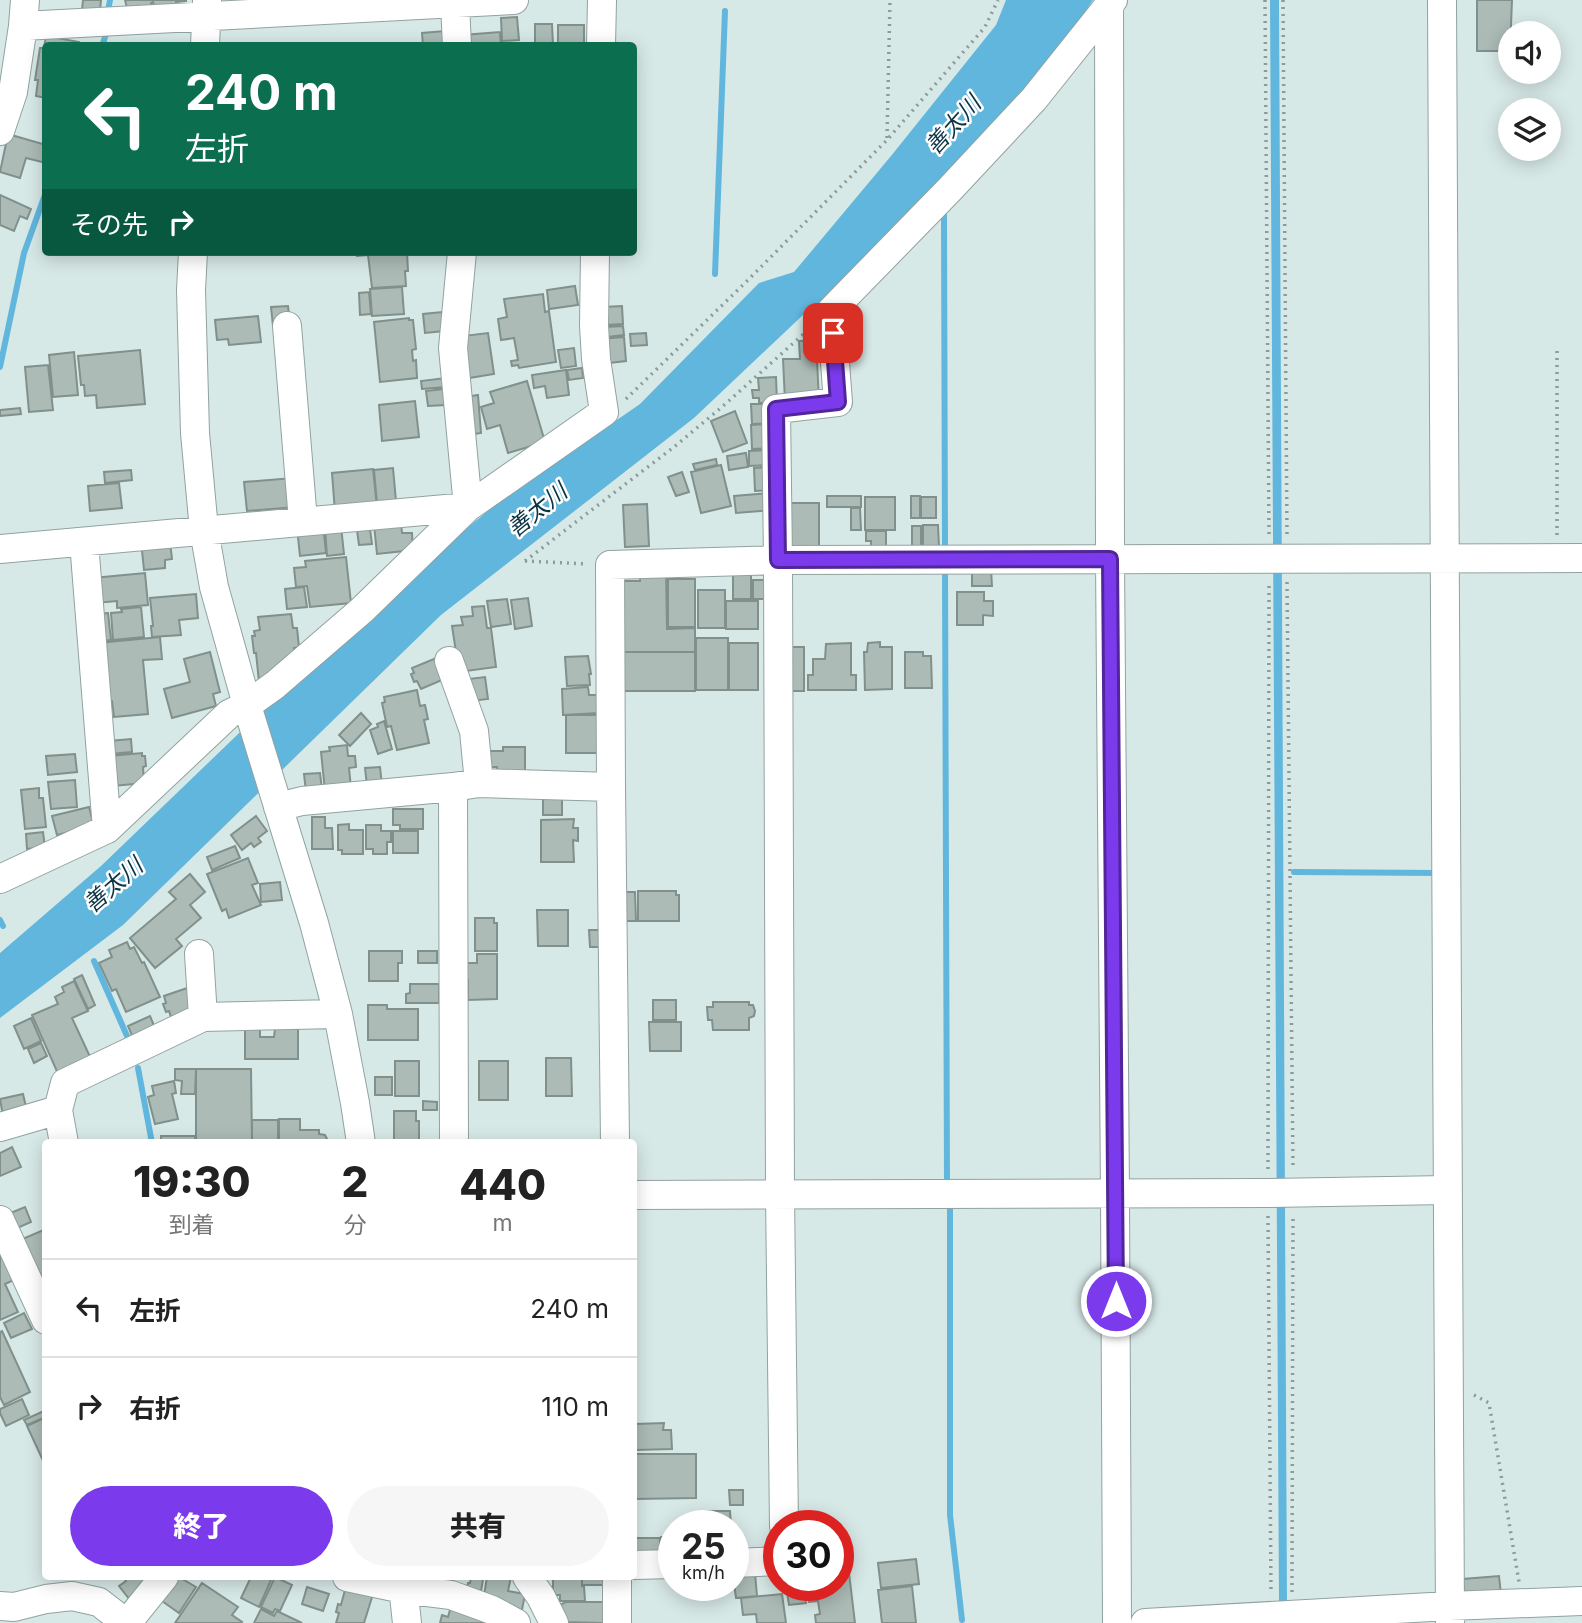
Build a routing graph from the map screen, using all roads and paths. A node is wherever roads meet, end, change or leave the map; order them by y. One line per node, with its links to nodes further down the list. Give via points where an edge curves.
1 (514, 0): 9 (street)
2 (602, 0): 14 (street)
3 (890, 0): 16 (path)
4 (998, 0): 16 (path, via 985,27)
5 (1265, 0): 32 (path)
6 (1283, 0): 32 (path)
7 (1442, 0): 29 (street)
8 (1111, 2): 20 (street, via 1034,99); 31 (street)
9 (455, 4): 10 (street); 13 (street)
10 (207, 8): 11 (street); 12 (street)
11 (18, 15): 15 (street, via 13,92)
12 (205, 42)
13 (457, 42)
14 (601, 42)
15 (0, 131)
16 (887, 140): 23 (path, via 628,398)
17 (193, 256): 26 (street, via 195,433)
18 (462, 256): 24 (street, via 453,348)
19 (596, 256): 23 (street, via 594,326)
20 (831, 311): 33 (street, via 838,402 776,409); 34 (path, via 674,447 525,561)
21 (286, 326): 25 (street)
22 (1557, 350): 30 (path)
23 (604, 412): 24 (street)
24 (468, 507): 25 (street); 36 (street, via 362,610)
25 (303, 522): 26 (street)
26 (204, 530): 27 (street); 36 (street, via 214,587)
27 (83, 542): 28 (street); 40 (street)
28 (0, 549)
29 (1445, 558): 30 (street); 32 (street); 51 (street)
30 (1569, 558)
31 (1110, 559): 32 (street); 33 (street); 54 (street)
32 (1278, 559): 52 (path); 52 (path)
33 (778, 560): 34 (street); 53 (street)
34 (610, 565): 38 (street)
35 (449, 661): 37 (street, via 474,731)
36 (248, 708): 39 (street); 40 (street, via 229,714)
37 (466, 785): 38 (street); 39 (street, via 302,801); 49 (street)
38 (611, 786): 50 (street)
39 (275, 797): 43 (street)
40 (107, 829): 41 (street)
41 (0, 878)
42 (199, 954): 44 (street)
43 (338, 1014): 44 (street); 48 (street)
44 (203, 1017): 45 (street, via 65,1083)
45 (58, 1110): 46 (street); 47 (street)
46 (0, 1127)
47 (63, 1139)
48 (360, 1139)
49 (454, 1139)
50 (615, 1139)
51 (1447, 1190): 52 (street); 68 (street)
52 (1280, 1192): 54 (street); 69 (path); 69 (path)
53 (780, 1194): 54 (street); 55 (street); 58 (street)
54 (1115, 1194): 75 (street)
55 (637, 1195)
56 (0, 1220): 57 (street)
57 (42, 1311)
58 (784, 1510)
59 (658, 1564): 60 (street)
60 (637, 1565)
61 (162, 1580): 70 (street)
62 (374, 1580): 65 (street)
63 (529, 1580): 73 (street)
64 (617, 1580): 74 (street)
65 (402, 1583): 71 (street); 72 (street, via 451,1595)
66 (1582, 1601): 68 (street)
67 (0, 1605): 70 (street, via 14,1607 72,1596 99,1602)
68 (1450, 1614): 69 (street)
69 (1281, 1616): 76 (street)
70 (127, 1623)
71 (407, 1623)
72 (516, 1623)
73 (554, 1623)
74 (617, 1623)
75 (1117, 1623)
76 (1145, 1623)

